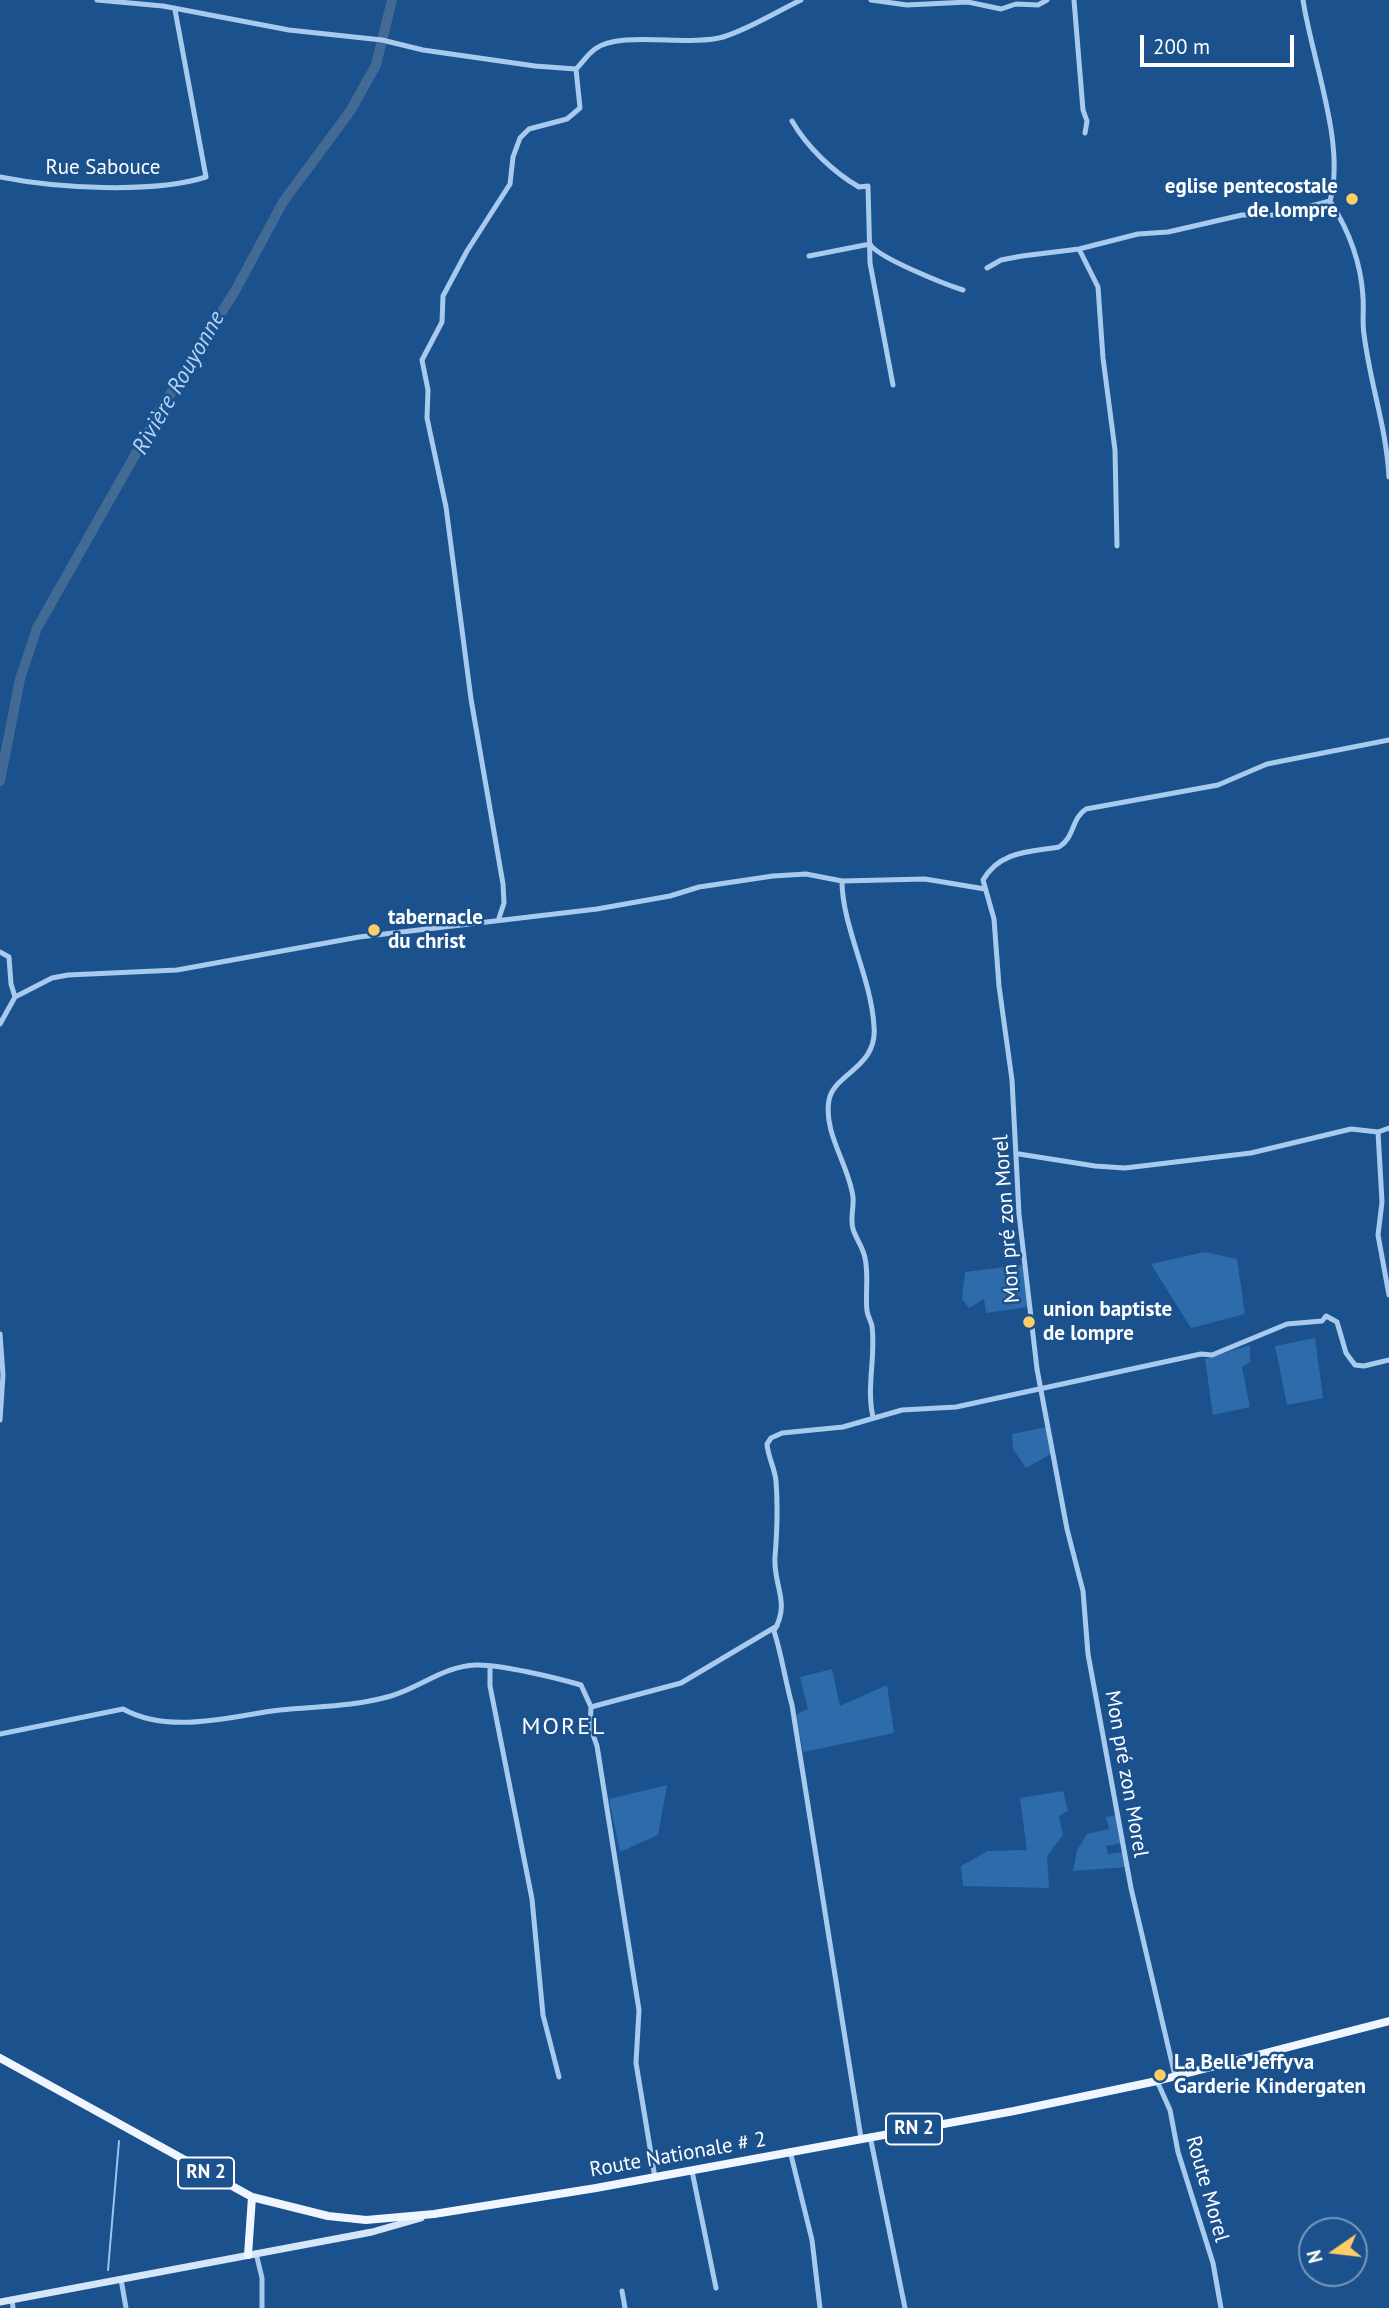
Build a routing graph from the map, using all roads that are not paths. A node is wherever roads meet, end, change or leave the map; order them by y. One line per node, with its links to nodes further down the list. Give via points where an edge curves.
1 (97, 0): 7 (street)
2 (801, 0): 9 (street, via 724,37 690,42 643,38 606,45 594,49)
3 (871, 0): 4 (street, via 907,5 968,2 1000,9)
4 (1047, 0)
5 (1074, 0): 11 (street)
6 (1303, 0): 13 (street, via 1331,128 1334,178)
7 (163, 3): 8 (street)
8 (175, 10): 9 (street); 12 (street, Rue Sabouce, via 206,177 148,186 32,183)
9 (576, 69): 25 (street, via 580,108 567,119 529,129 520,138 510,184 443,296 442,322 422,360 427,418 446,507 471,699 503,884)
10 (792, 121): 14 (street, via 804,142 820,152 829,166 859,187 868,186)
11 (1085, 133)
12 (0, 177)
13 (1330, 201): 15 (street, via 1277,215 1242,215); 20 (street, via 1354,253 1363,294 1364,333 1387,441)
14 (870, 244): 16 (street); 18 (street, via 878,254 914,272); 19 (street)
15 (1079, 249): 17 (street, via 1001,260); 21 (street, via 1098,287 1115,450)
16 (810, 256)
17 (987, 268)
18 (963, 289)
19 (893, 385)
20 (1389, 477)
21 (1117, 546)
22 (1389, 740): 24 (street, via 1267,764 1198,790 1086,809 1076,818 1066,842 1000,860 984,880)
23 (842, 881): 24 (street, via 925,879); 25 (street, via 806,874 774,876 563,915); 36 (street, via 842,897 875,1027 867,1056 836,1085 829,1098 829,1113 853,1195 853,1228 865,1257 867,1313 872,1325)
24 (985, 889): 31 (street, Mon pré zon Morel, via 995,927)
25 (499, 918): 27 (street, via 359,937 177,970 68,975)
26 (0, 952): 27 (street, via 9,957)
27 (15, 997): 28 (street)
28 (0, 1024)
29 (1389, 1128): 30 (street)
30 (1378, 1132): 31 (street, via 1351,1129 1251,1153 1125,1168); 32 (street, via 1382,1202 1378,1235)
31 (1018, 1154): 35 (street, Mon pré zon Morel, via 1026,1284)
32 (1389, 1295)
33 (0, 1334): 37 (street)
34 (1389, 1360): 35 (street, via 1354,1365 1337,1322 1326,1316 1322,1321 1287,1324 1212,1355)
35 (1040, 1390): 36 (street, via 956,1407); 44 (street, Mon pré zon Morel, via 1083,1591 1088,1654 1131,1888)
36 (873, 1416): 38 (street, via 843,1427 782,1433 767,1444 776,1481 775,1559 782,1598 782,1618)
37 (0, 1420)
38 (777, 1626): 40 (street, via 681,1683); 48 (street, via 774,1631 792,1705)
39 (490, 1667): 40 (street, via 581,1685); 41 (street, via 477,1664 441,1671 395,1695 352,1706 197,1722 137,1717 123,1709); 45 (street, via 532,1899 543,2015)
40 (591, 1707): 51 (street, via 590,1726 639,2010 636,2063)
41 (0, 1734)
42 (1389, 2021): 44 (main road, Route Nationale # 2 / RN 2)
43 (0, 2058): 52 (main road, Route Nationale # 2 / RN 2)
44 (1175, 2076): 46 (main road, Route Nationale # 2 / RN 2)
45 (559, 2077)
46 (1157, 2081): 47 (main road, Route Nationale # 2 / RN 2); 65 (street, Route Morel, via 1170,2109)
47 (870, 2136): 48 (main road, Route Nationale # 2 / RN 2); 64 (street)
48 (860, 2138): 49 (main road, Route Nationale # 2 / RN 2)
49 (790, 2151): 50 (main road, Route Nationale # 2 / RN 2); 63 (street, via 812,2240)
50 (692, 2171): 51 (main road, Route Nationale # 2 / RN 2); 56 (street)
51 (655, 2178): 53 (main road, Route Nationale # 2 / RN 2)
52 (252, 2197): 53 (main road, Route Nationale # 2 / RN 2, via 347,2219); 54 (main road)
53 (433, 2214): 54 (main road, via 372,2232)
54 (252, 2254): 55 (main road); 61 (street, via 262,2284)
55 (121, 2279): 59 (main road); 60 (street)
56 (716, 2288)
57 (622, 2291): 62 (street)
58 (0, 2302): 59 (main road)
59 (13, 2304)
60 (127, 2308)
61 (262, 2308)
62 (625, 2308)
63 (820, 2308)
64 (905, 2308)
65 (1221, 2308)

